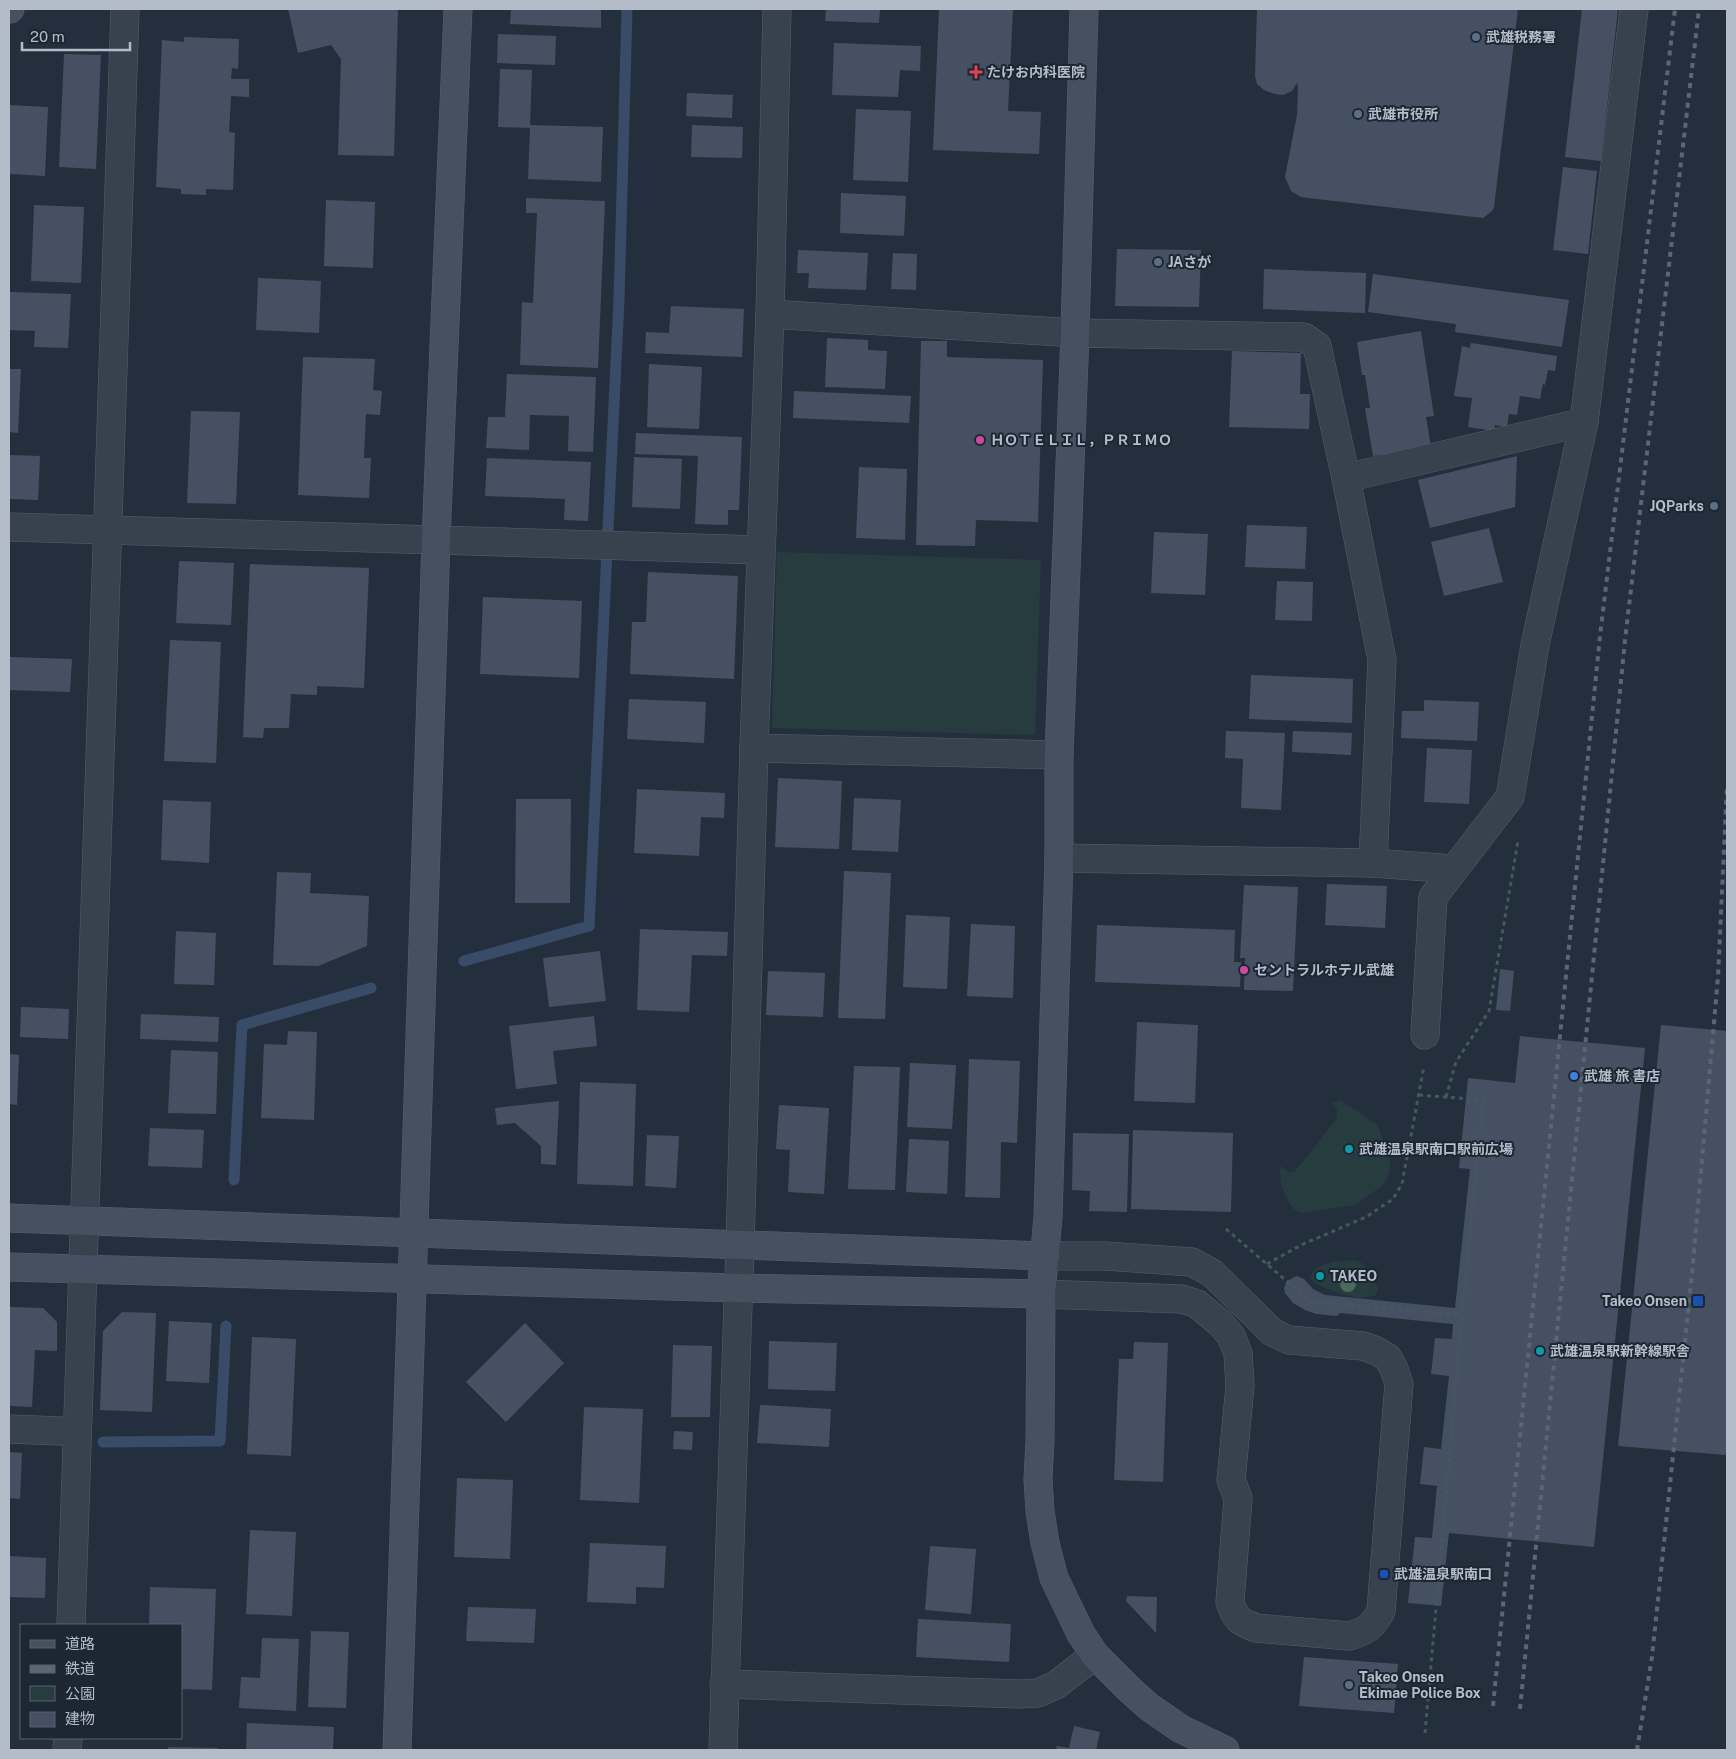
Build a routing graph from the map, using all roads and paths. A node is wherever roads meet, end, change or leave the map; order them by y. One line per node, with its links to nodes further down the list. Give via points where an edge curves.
1 (124, 9): 11 (street)
2 (458, 9): 12 (street)
3 (777, 9): 6 (street)
4 (1084, 9): 7 (street)
5 (1634, 9): 8 (street)
6 (770, 314): 7 (street); 13 (street)
7 (1075, 333): 9 (street, via 1304,337 1317,346); 15 (street)
8 (1584, 422): 9 (street); 19 (street, via 1536,645 1510,797)
9 (1346, 478): 18 (street, via 1382,660)
10 (9, 526): 11 (street)
11 (108, 530): 12 (street); 26 (street)
12 (436, 540): 13 (street); 28 (street)
13 (760, 550): 14 (street)
14 (754, 748): 15 (street); 29 (street)
15 (1059, 755): 17 (street)
16 (1519, 838): 22 (path, via 1489,1011 1456,1062)
17 (1059, 858): 18 (street); 30 (street)
18 (1373, 863): 19 (street)
19 (1454, 869): 20 (street, via 1433,897)
20 (1425, 1035): 21 (path)
21 (1419, 1095): 22 (path); 31 (path, via 1402,1184 1393,1199 1366,1217 1301,1245)
22 (1446, 1097): 23 (path, via 1484,1100)
23 (1478, 1156): 24 (path); 37 (path)
24 (1486, 1158)
25 (9, 1218): 26 (street)
26 (84, 1221): 28 (street); 33 (street)
27 (1226, 1230): 31 (path)
28 (414, 1233): 29 (street); 34 (street)
29 (740, 1244): 30 (street); 35 (street)
30 (1045, 1256): 36 (street); 36 (street, via 1192,1262 1212,1273 1272,1332 1289,1340 1363,1346 1388,1358 1399,1384 1381,1611 1373,1624 1363,1632 1349,1636 1256,1628 1243,1624 1234,1614 1230,1602 1238,1498 1231,1480 1240,1386 1238,1353 1231,1336 1220,1323 1197,1304 1182,1299)
31 (1267, 1264): 37 (path, via 1311,1302)
32 (9, 1267): 33 (street)
33 (83, 1269): 34 (street); 40 (street)
34 (412, 1279): 35 (street); 44 (street)
35 (738, 1288): 36 (street); 42 (street)
36 (1040, 1294): 41 (street, via 1040,1512 1054,1578)
37 (1462, 1315): 43 (path)
38 (9, 1429): 39 (street)
39 (60, 1431)
40 (71, 1624)
41 (1095, 1655): 42 (street, via 1056,1685 1038,1693); 46 (street, via 1149,1707 1181,1729)
42 (724, 1684): 45 (street)
43 (1425, 1733)
44 (397, 1750)
45 (723, 1750)
46 (1226, 1750)

